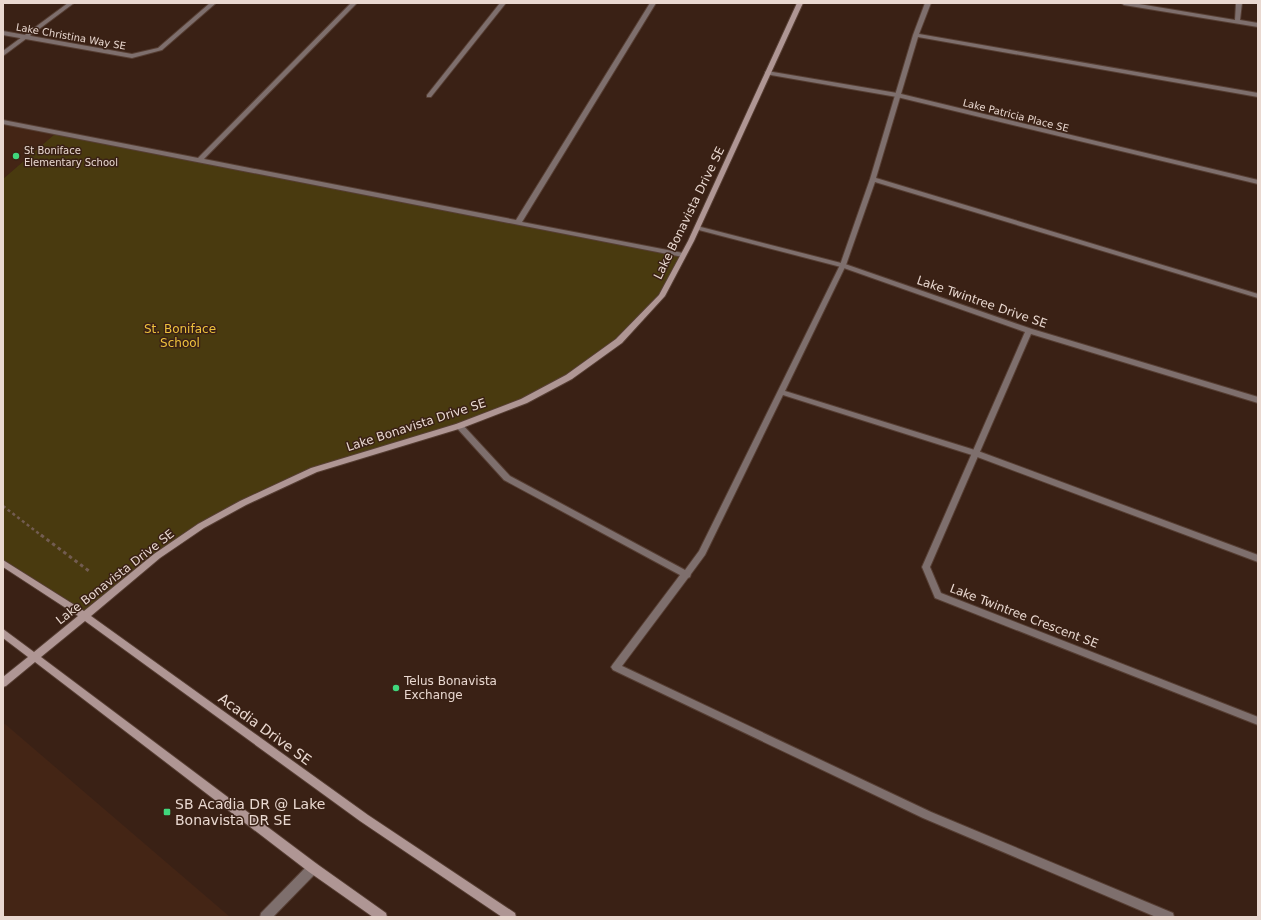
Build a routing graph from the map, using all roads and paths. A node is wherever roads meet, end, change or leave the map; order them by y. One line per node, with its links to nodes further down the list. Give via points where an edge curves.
1 (71, 3): 14 (street)
2 (213, 3): 14 (street, Lake Christina Way SE, via 160,49 132,56)
3 (354, 3): 21 (street)
4 (503, 3): 19 (street)
5 (652, 3): 24 (street)
6 (800, 3): 16 (street, Lake Bonavista Drive SE)
7 (928, 3): 13 (street)
8 (1124, 3): 10 (street)
9 (1238, 3): 10 (street)
10 (1237, 21): 11 (street)
11 (1258, 25)
12 (3, 33): 14 (street, Lake Christina Way SE)
13 (916, 35): 17 (street); 18 (street)
14 (26, 36): 15 (street)
15 (3, 54)
16 (767, 73): 17 (street, Lake Patricia Place SE); 25 (street, Lake Bonavista Drive SE)
17 (897, 95): 22 (street); 23 (street, Lake Patricia Place SE)
18 (1258, 95)
19 (429, 96)
20 (3, 122): 21 (street)
21 (200, 160): 24 (street)
22 (873, 179): 27 (street); 28 (street)
23 (1258, 182)
24 (518, 223): 26 (street)
25 (698, 228): 26 (street, Lake Bonavista Drive SE); 27 (street, Lake Twintree Drive SE)
26 (683, 255): 32 (street, Lake Bonavista Drive SE, via 662,296 619,341 569,377 524,401)
27 (843, 265): 29 (street, Lake Twintree Drive SE); 30 (street)
28 (1258, 296)
29 (1029, 331): 31 (street, Lake Twintree Drive SE); 33 (street, Lake Twintree Crescent SE)
30 (781, 392): 33 (street); 38 (street, via 702,554)
31 (1258, 400)
32 (459, 426): 38 (street, via 508,478); 39 (street, Lake Bonavista Drive SE, via 314,470 243,503 201,526 157,556)
33 (975, 453): 35 (street); 43 (street, Lake Twintree Crescent SE, via 926,567 938,596)
34 (3, 506): 37 (path)
35 (1258, 559)
36 (3, 563): 39 (street, Acadia Drive SE)
37 (89, 571)
38 (687, 575): 48 (street, via 616,667 927,814)
39 (85, 616): 41 (street, Lake Bonavista Drive SE); 47 (street, Acadia Drive SE, via 364,818)
40 (3, 633): 41 (street)
41 (33, 657): 42 (street, Lake Bonavista Drive SE); 44 (street)
42 (3, 683)
43 (1258, 720)
44 (313, 868): 45 (street); 46 (street)
45 (265, 917)
46 (382, 917)
47 (511, 917)
48 (1170, 917)

